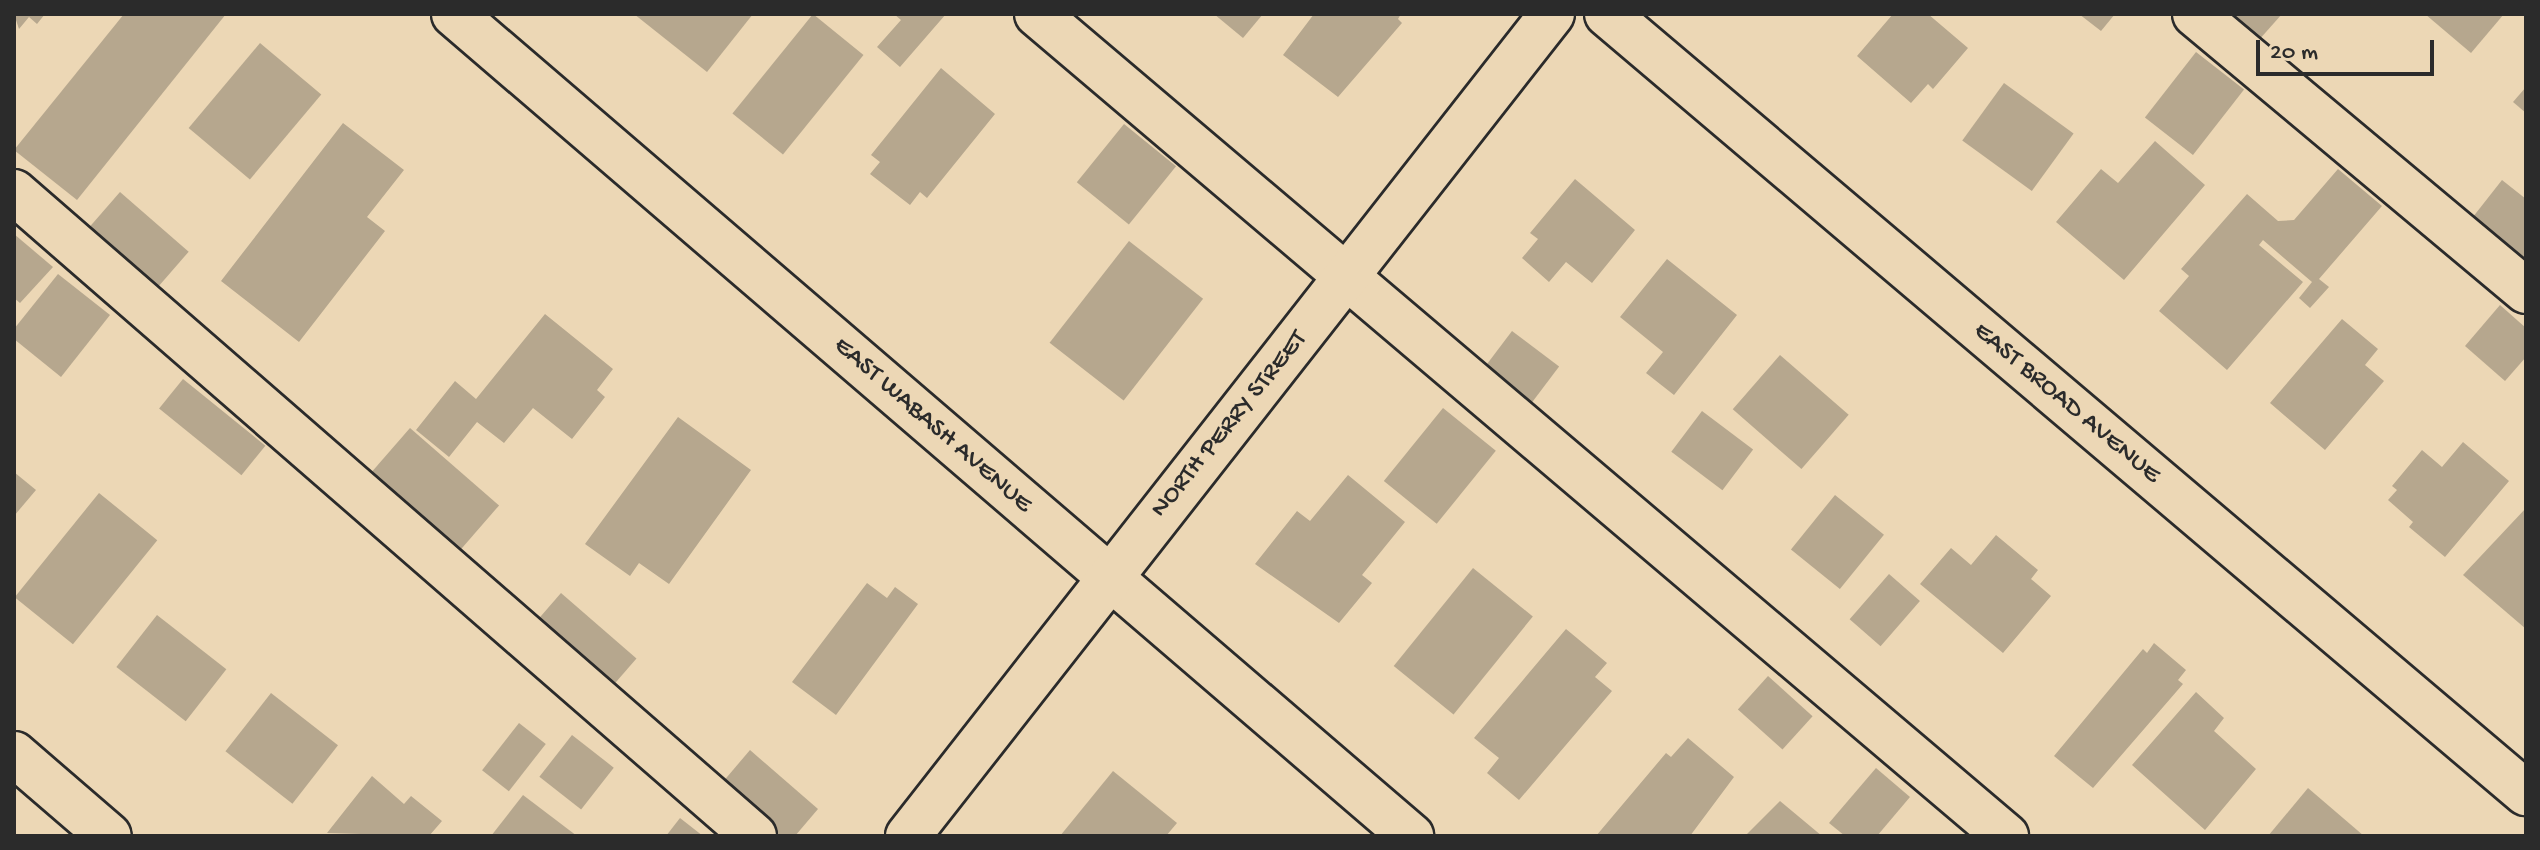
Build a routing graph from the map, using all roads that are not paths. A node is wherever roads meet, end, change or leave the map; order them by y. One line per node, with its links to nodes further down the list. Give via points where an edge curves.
1 (454, 14): 9 (street, EAST WABASH AVENUE)
2 (1037, 14): 7 (street)
3 (1552, 14): 7 (street, NORTH PERRY STREET)
4 (1607, 14): 11 (street, EAST BROAD AVENUE)
5 (2195, 14): 8 (street)
6 (14, 192): 13 (street)
7 (1346, 280): 9 (street, NORTH PERRY STREET); 16 (street)
8 (2526, 291)
9 (1108, 577): 14 (street, NORTH PERRY STREET); 15 (street, EAST WABASH AVENUE)
10 (14, 754): 12 (street)
11 (2526, 793)
12 (109, 836)
13 (754, 836)
14 (908, 836)
15 (1411, 836)
16 (2006, 836)

